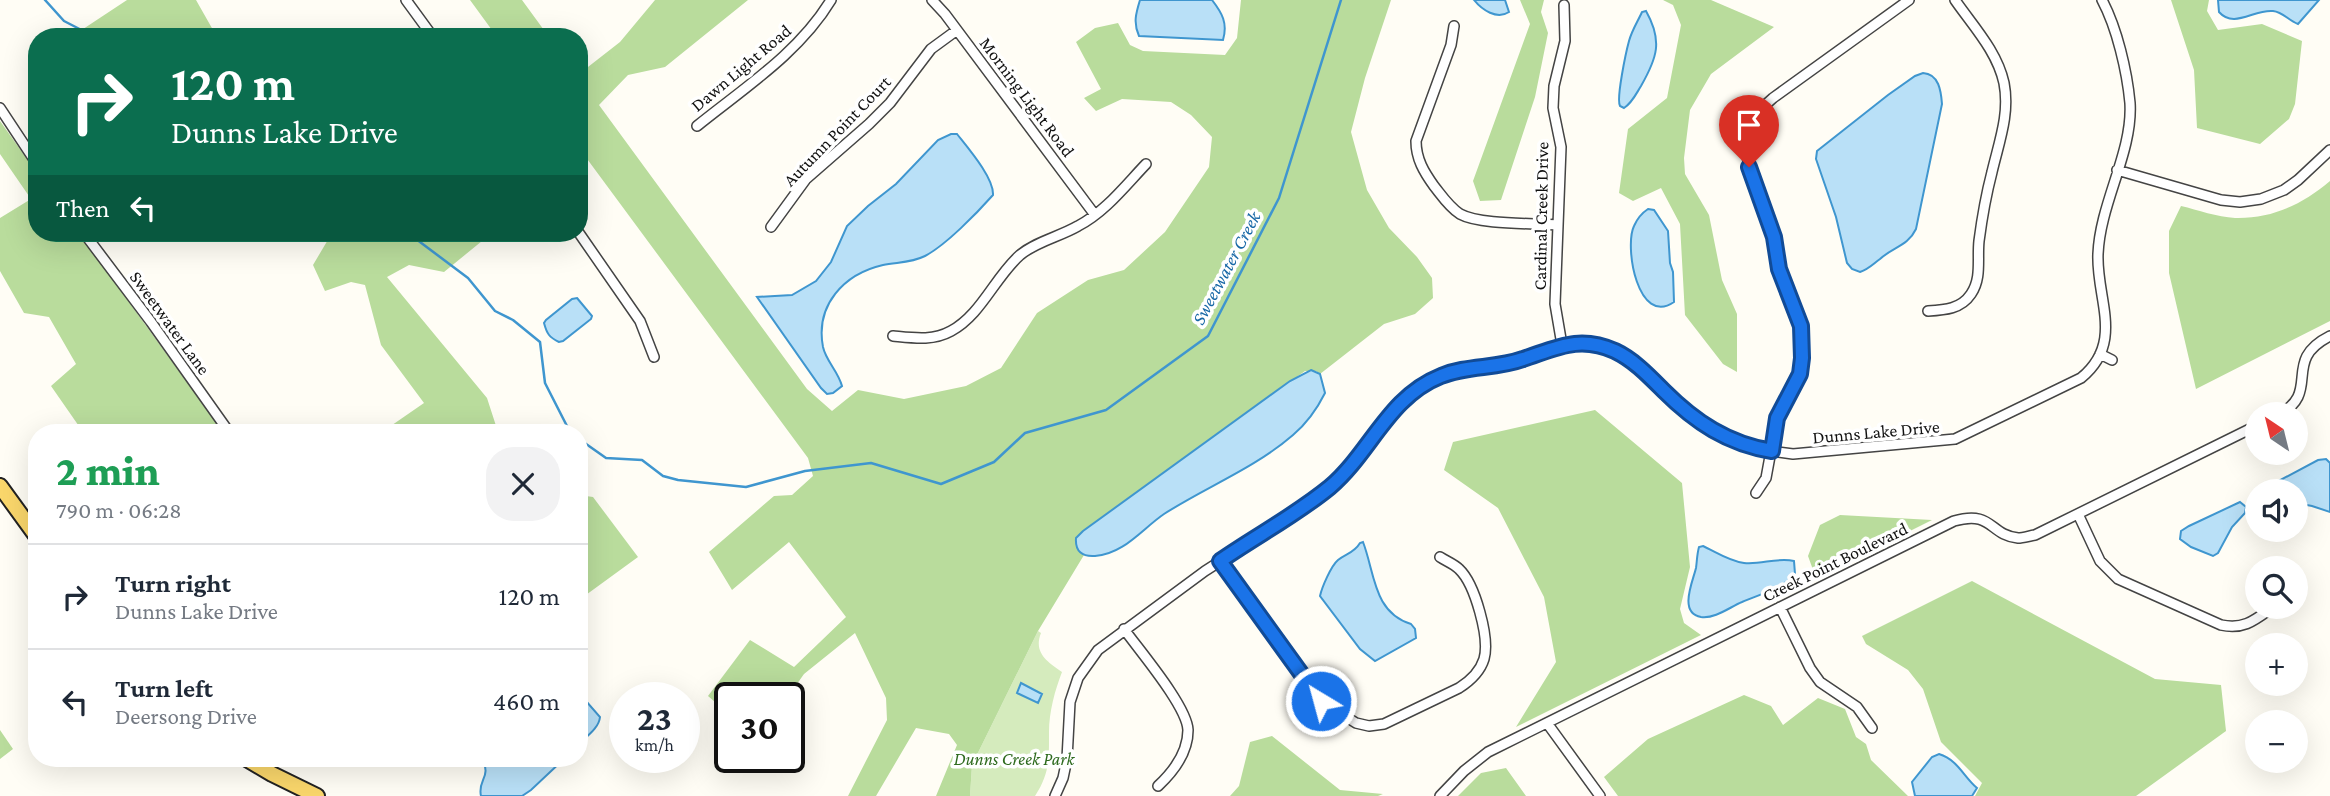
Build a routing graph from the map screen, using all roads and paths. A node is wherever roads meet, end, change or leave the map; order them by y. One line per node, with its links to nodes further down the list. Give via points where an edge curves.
1 (406, 0): 9 (street)
2 (831, 0): 12 (street, Dawn Light Road, via 789,51)
3 (932, 0): 10 (street, Morning Light Road)
4 (1909, 0): 32 (street, via 1773,98 1749,133 1749,167 1801,326 1800,374 1777,418)
5 (1955, 0): 22 (street, via 1998,65 2007,100 2006,118 1984,206 1977,283 1962,303)
6 (2102, 0): 16 (street, via 2115,29 2130,103)
7 (1564, 5): 18 (street, Cardinal Creek Drive, via 1565,41 1553,86 1561,147)
8 (1454, 26): 18 (street, via 1416,141 1420,164 1449,205 1474,220)
9 (426, 28)
10 (957, 30): 17 (street, Morning Light Road); 19 (street, Autumn Point Court, via 931,49 869,124 806,178)
11 (0, 108): 13 (street)
12 (697, 126)
13 (28, 150)
14 (2330, 150): 16 (street, via 2284,190 2261,200 2240,202 2221,201)
15 (1146, 164): 17 (street)
16 (2117, 170): 26 (street, via 2097,255 2106,315)
17 (1095, 215): 23 (street, via 1021,254 965,322 951,331 929,338)
18 (1558, 225): 25 (street, Cardinal Creek Drive, via 1555,304)
19 (771, 227)
20 (91, 242): 30 (street, Sweetwater Lane)
21 (585, 242): 27 (street, via 640,321)
22 (1928, 311)
23 (893, 336)
24 (2330, 336): 29 (street, via 2304,358)
25 (1562, 345): 32 (street, Dunns Lake Drive, via 1598,345 1616,351 1718,434 1738,444); 38 (street, Dunns Lake Drive, via 1505,365 1457,370 1421,387 1388,415 1342,476)
26 (2100, 354): 28 (street); 32 (street, Dunns Lake Drive, via 2081,378 1955,439 1811,454)
27 (654, 358)
28 (2112, 360)
29 (2295, 402)
30 (223, 424)
31 (2245, 431): 35 (street, Creek Point Boulevard)
32 (1772, 451): 34 (street, via 1766,478)
33 (0, 486): 36 (main road)
34 (1756, 493)
35 (2078, 514): 39 (street, Creek Point Boulevard, via 2019,538 1981,518 1966,517); 40 (street, via 2100,561 2118,579 2221,625 2242,627)
36 (28, 525)
37 (1440, 557): 38 (street, via 1460,569 1478,603 1484,659 1459,688 1384,724 1368,726 1321,701)
38 (1220, 561): 41 (street, Dunns Lake Drive)
39 (1780, 607): 42 (street, Creek Point Boulevard); 43 (street, via 1820,682 1857,706)
40 (2256, 619)
41 (1124, 629): 45 (street, via 1176,702 1188,730 1173,771); 47 (street, Dunns Lake Drive, via 1098,650 1078,678 1070,702 1067,759)
42 (1547, 723): 48 (street, Creek Point Boulevard, via 1488,752); 49 (street)
43 (1872, 727)
44 (262, 767): 46 (main road)
45 (1158, 786)
46 (317, 796)
47 (1055, 796)
48 (1440, 796)
49 (1600, 796)

